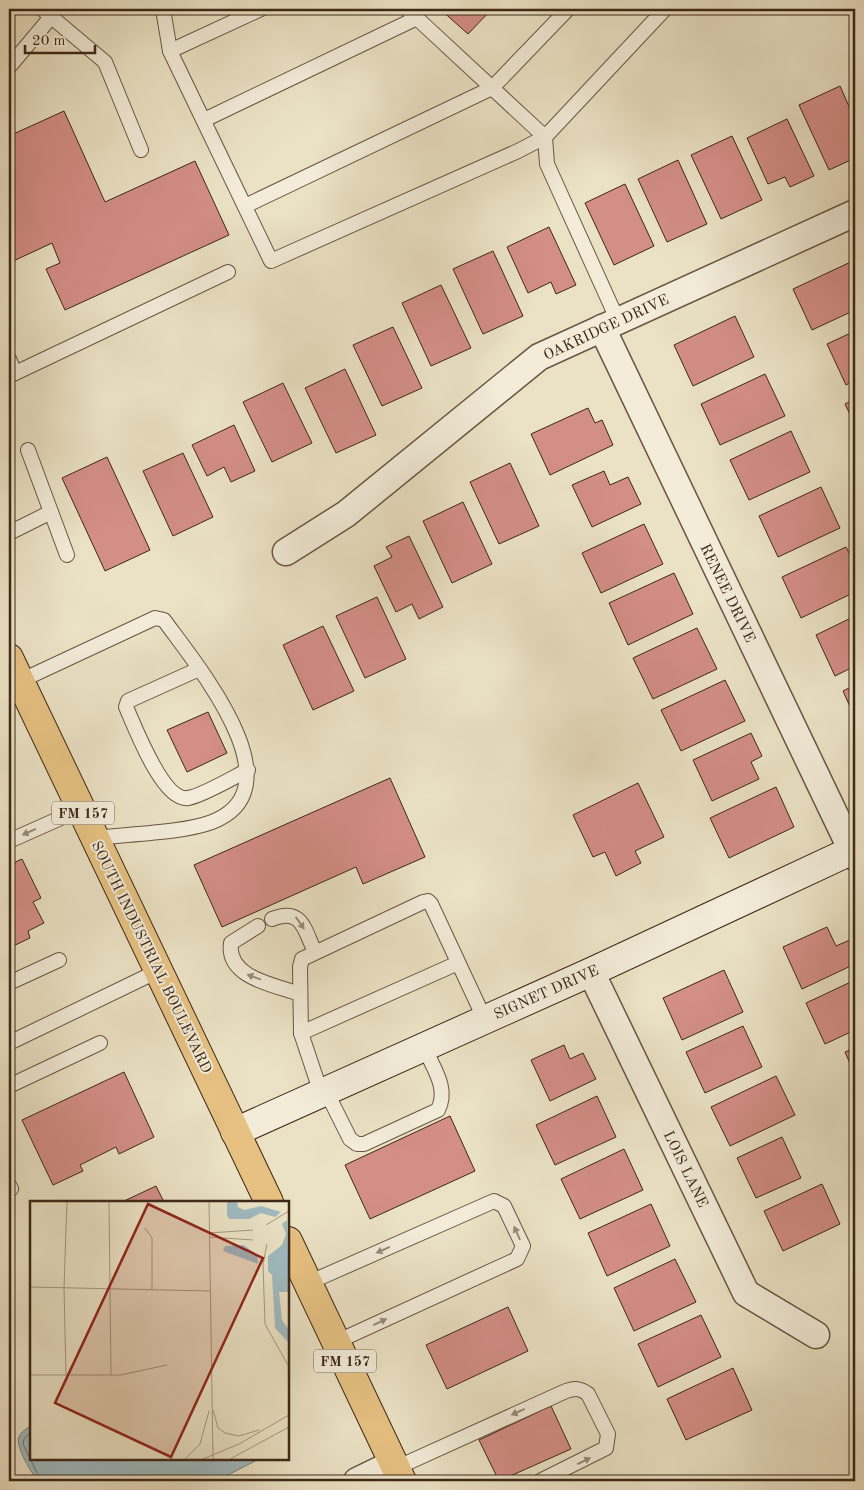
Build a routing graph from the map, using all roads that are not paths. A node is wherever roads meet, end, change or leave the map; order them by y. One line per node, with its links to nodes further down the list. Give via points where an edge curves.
1 (163, 9): 7 (lane)
2 (261, 9): 7 (lane)
3 (568, 9): 9 (lane)
4 (665, 9): 11 (lane)
5 (46, 13): 8 (lane); 12 (lane, via 105,62)
6 (412, 13): 9 (lane); 10 (lane)
7 (170, 51): 10 (lane)
8 (9, 66)
9 (492, 88): 11 (lane); 13 (lane)
10 (204, 120): 13 (lane)
11 (545, 137): 13 (lane, via 518,152 271,261); 16 (lane, via 547,164)
12 (141, 150)
13 (245, 206)
14 (855, 213): 16 (street, OAKRIDGE DRIVE)
15 (228, 272): 18 (lane)
16 (610, 325): 22 (street, OAKRIDGE DRIVE, via 539,357 346,514); 30 (street, RENEE DRIVE)
17 (9, 359): 18 (lane)
18 (12, 375)
19 (28, 450): 20 (lane)
20 (51, 512): 21 (lane); 23 (lane)
21 (9, 533)
22 (286, 552)
23 (67, 554)
24 (199, 668): 25 (lane, via 164,620 155,618); 26 (lane, via 221,700 243,746); 26 (lane, via 128,701 126,707 163,784 175,795 189,798)
25 (14, 670): 27 (main road, SOUTH INDUSTRIAL BOULEVARD / FM 157)
26 (248, 770): 28 (lane, via 244,791 234,808 211,822)
27 (81, 809): 28 (main road, SOUTH INDUSTRIAL BOULEVARD / FM 157); 29 (lane, one-way to 29)
28 (95, 838): 36 (main road, SOUTH INDUSTRIAL BOULEVARD / FM 157)
29 (9, 841)
30 (854, 852): 37 (street, SIGNET DRIVE)
31 (272, 919): 33 (lane, one-way to 33, via 290,914 296,916)
32 (258, 926): 39 (lane, one-way to 32, via 245,974 236,966 231,956 231,943 234,938)
33 (315, 952): 35 (lane, via 428,901); 39 (lane, via 302,959)
34 (59, 960): 38 (lane)
35 (458, 963): 40 (lane); 41 (lane)
36 (158, 970): 42 (lane); 47 (main road, SOUTH INDUSTRIAL BOULEVARD / FM 157)
37 (591, 972): 40 (street, SIGNET DRIVE); 53 (street, LOIS LANE, via 746,1293)
38 (9, 983)
39 (300, 994): 41 (lane)
40 (484, 1020): 44 (street, SIGNET DRIVE)
41 (301, 1034): 46 (lane)
42 (9, 1043)
43 (100, 1043): 45 (lane)
44 (424, 1047): 46 (street, SIGNET DRIVE); 46 (lane, via 444,1091 438,1110 364,1144 350,1139)
45 (9, 1086)
46 (324, 1092): 47 (street, SIGNET DRIVE)
47 (235, 1132): 50 (main road, SOUTH INDUSTRIAL BOULEVARD / FM 157)
48 (9, 1185): 49 (lane)
49 (9, 1190)
50 (269, 1201)
51 (289, 1244): 52 (main road, FM 157)
52 (308, 1283): 54 (main road, FM 157); 54 (lane, one-way to 52, via 518,1259 523,1246 504,1206 494,1201)
53 (816, 1335)
54 (336, 1342): 55 (main road, FM 157)
55 (397, 1471): 56 (street); 57 (lane, one-way to 55, via 606,1448 608,1434 583,1390 574,1388 566,1391)
56 (358, 1481)
57 (540, 1481)

